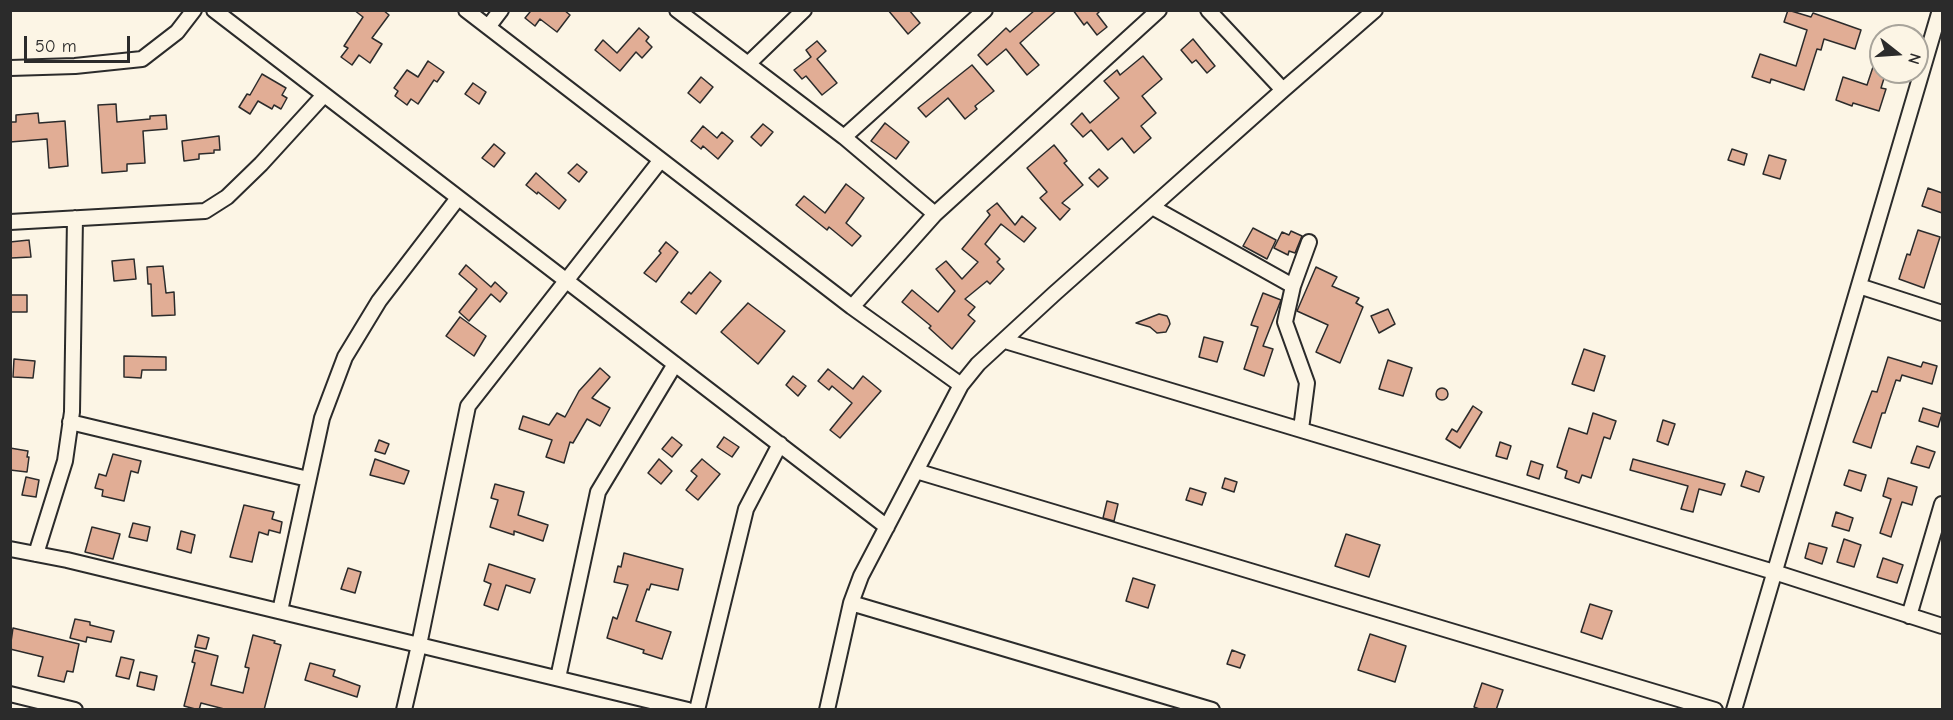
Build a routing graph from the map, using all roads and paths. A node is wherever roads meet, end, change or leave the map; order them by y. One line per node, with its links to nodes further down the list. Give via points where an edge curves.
1 (194, 10): 14 (street, via 177,32 141,59)
2 (214, 10): 16 (street)
3 (466, 10): 12 (street)
4 (501, 10): 12 (street)
5 (677, 10): 13 (street)
6 (804, 10): 13 (street)
7 (985, 10): 17 (street)
8 (1158, 10): 21 (street)
9 (1208, 10): 15 (street)
10 (1375, 10): 15 (street)
11 (1940, 10): 27 (street)
12 (488, 27): 18 (street)
13 (749, 63): 17 (street)
14 (10, 68)
15 (1283, 90): 20 (street)
16 (324, 95): 19 (street); 22 (street, via 261,164 227,197 205,211)
17 (844, 137): 21 (street)
18 (660, 161): 25 (street); 28 (street)
19 (458, 198): 25 (street); 37 (street, via 380,301 345,357 322,418)
20 (1152, 207): 26 (street); 30 (street)
21 (935, 214): 28 (street)
22 (75, 218): 23 (street); 33 (street)
23 (10, 222)
24 (1309, 242): 26 (street)
25 (565, 280): 31 (street); 47 (street, via 468,406)
26 (1293, 286): 34 (street, via 1285,322 1307,383)
27 (1859, 286): 29 (street); 42 (street)
28 (852, 307): 32 (street)
29 (1942, 313)
30 (1005, 340): 32 (street); 34 (street)
31 (675, 364): 35 (street); 48 (street, via 598,492)
32 (961, 385): 36 (street)
33 (70, 422): 37 (street); 41 (street, via 64,461)
34 (1301, 429): 42 (street)
35 (780, 444): 39 (street); 53 (street, via 746,509)
36 (916, 471): 39 (street); 56 (street)
37 (308, 479): 44 (street)
38 (1942, 504): 45 (street)
39 (887, 527): 43 (street)
40 (10, 549): 41 (street)
41 (36, 554): 44 (street)
42 (1774, 572): 45 (street); 57 (street)
43 (851, 603): 54 (street); 55 (street)
44 (280, 612): 47 (street)
45 (1909, 616): 46 (street)
46 (1942, 626)
47 (419, 645): 48 (street); 51 (street)
48 (558, 678): 52 (street)
49 (10, 694): 50 (street)
50 (75, 710)
51 (404, 710)
52 (688, 710)
53 (697, 710)
54 (827, 710)
55 (1212, 710)
56 (1715, 710)
57 (1734, 710)

